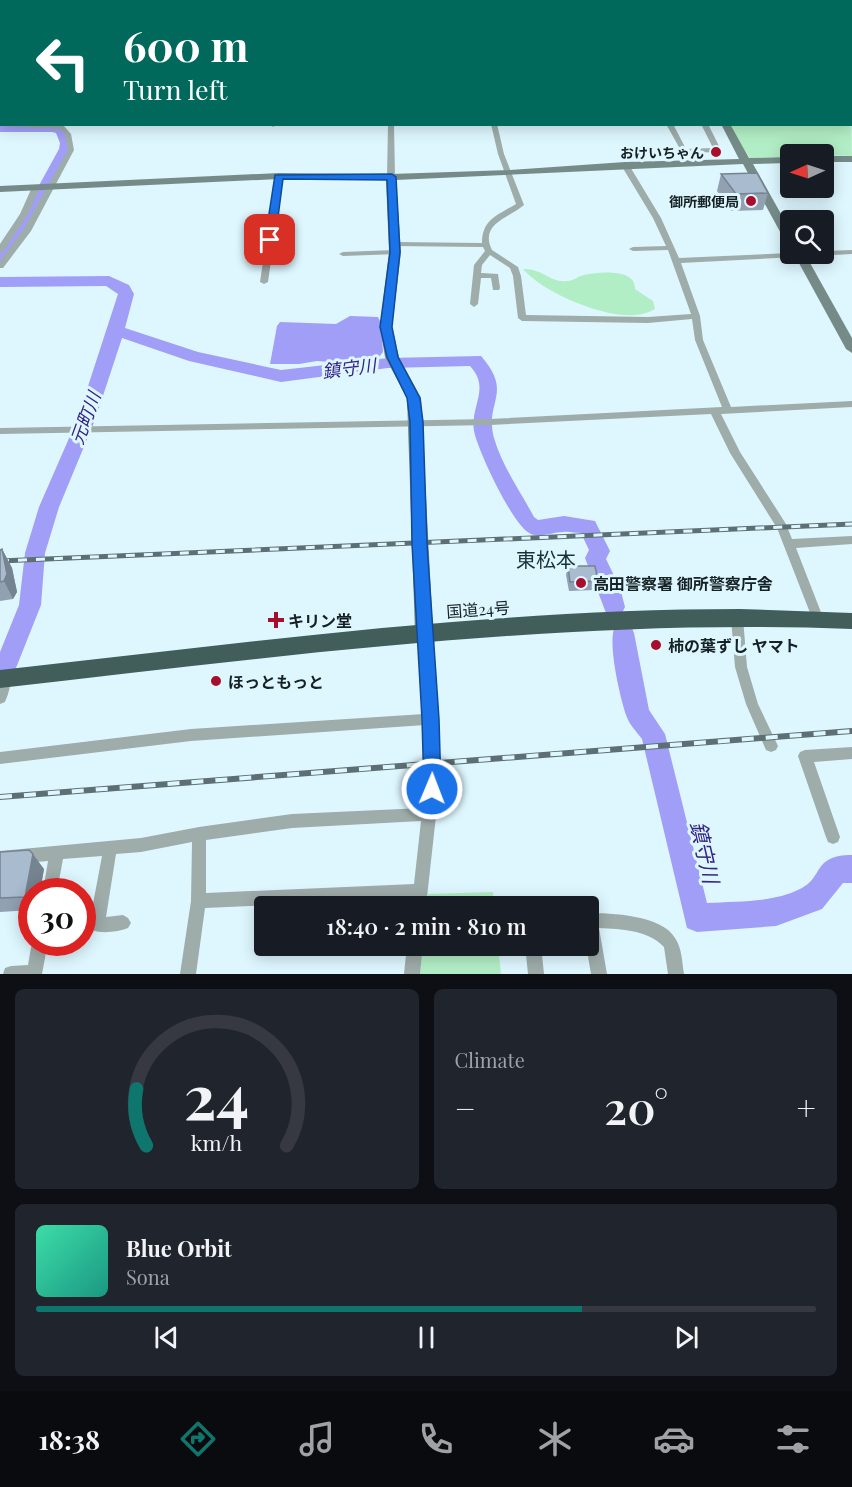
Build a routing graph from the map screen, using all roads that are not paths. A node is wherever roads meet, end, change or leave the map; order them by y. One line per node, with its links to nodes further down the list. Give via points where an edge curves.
1 (59, 126): 18 (street, via 70,139 71,150)
2 (391, 126): 16 (street)
3 (494, 126): 14 (street)
4 (670, 126): 7 (street)
5 (705, 126): 7 (street, via 717,150)
6 (726, 126): 11 (street)
7 (684, 151): 12 (street)
8 (834, 159): 9 (street)
9 (852, 159)
10 (780, 160): 11 (street)
11 (746, 161): 12 (street); 20 (street)
12 (691, 164): 13 (street)
13 (625, 165): 14 (street); 23 (street)
14 (510, 173): 16 (street); 22 (street, via 520,205 491,223 486,231)
15 (279, 177): 16 (street); 18 (street); 34 (street)
16 (392, 177): 21 (street)
17 (36, 187): 18 (street); 19 (street); 25 (street)
18 (50, 187): 32 (street, via 23,237)
19 (0, 189)
20 (780, 221)
21 (395, 248): 22 (street); 28 (street); 43 (street, via 386,327 393,357 414,398)
22 (488, 248): 33 (street); 37 (street, via 514,267 522,318 648,320)
23 (670, 248): 24 (street); 30 (street)
24 (633, 249)
25 (0, 250)
26 (852, 252): 27 (street)
27 (834, 253)
28 (343, 254)
29 (780, 255): 30 (street)
30 (676, 261): 37 (street)
31 (805, 264): 38 (street)
32 (0, 266)
33 (476, 275): 35 (street, via 495,276); 36 (street)
34 (264, 282)
35 (496, 288)
36 (474, 304)
37 (696, 316): 42 (street, via 699,340)
38 (848, 335): 39 (street)
39 (852, 349)
40 (852, 404): 42 (street)
41 (714, 410): 42 (street); 43 (street); 46 (street)
42 (728, 410)
43 (417, 422): 44 (street); 50 (street)
44 (0, 431)
45 (852, 540): 46 (street)
46 (789, 544): 48 (street)
47 (737, 618): 48 (highway, 国道24号); 50 (highway, 国道24号, via 631,620); 53 (street, via 741,667)
48 (818, 620): 49 (highway, 国道24号)
49 (852, 621)
50 (424, 633): 51 (highway, 国道24号); 52 (street)
51 (2, 685)
52 (431, 719): 55 (street, via 191,735); 56 (street)
53 (771, 746)
54 (852, 753): 58 (street, via 805,756)
55 (0, 758)
56 (430, 814): 57 (street, via 291,821); 63 (street)
57 (199, 834): 59 (street); 65 (street)
58 (833, 837)
59 (110, 849): 60 (street); 67 (street, via 97,925)
60 (57, 854): 61 (street); 62 (street)
61 (0, 858)
62 (52, 878)
63 (420, 896)
64 (254, 900): 65 (street)
65 (198, 901): 74 (street)
66 (599, 921): 78 (street, via 656,930 669,942)
67 (123, 923)
68 (37, 956): 72 (street)
69 (414, 956): 75 (street)
70 (534, 956): 76 (street)
71 (596, 956): 77 (street)
72 (34, 973): 73 (street)
73 (11, 974)
74 (188, 974)
75 (412, 974)
76 (536, 974)
77 (599, 974)
78 (676, 974)

